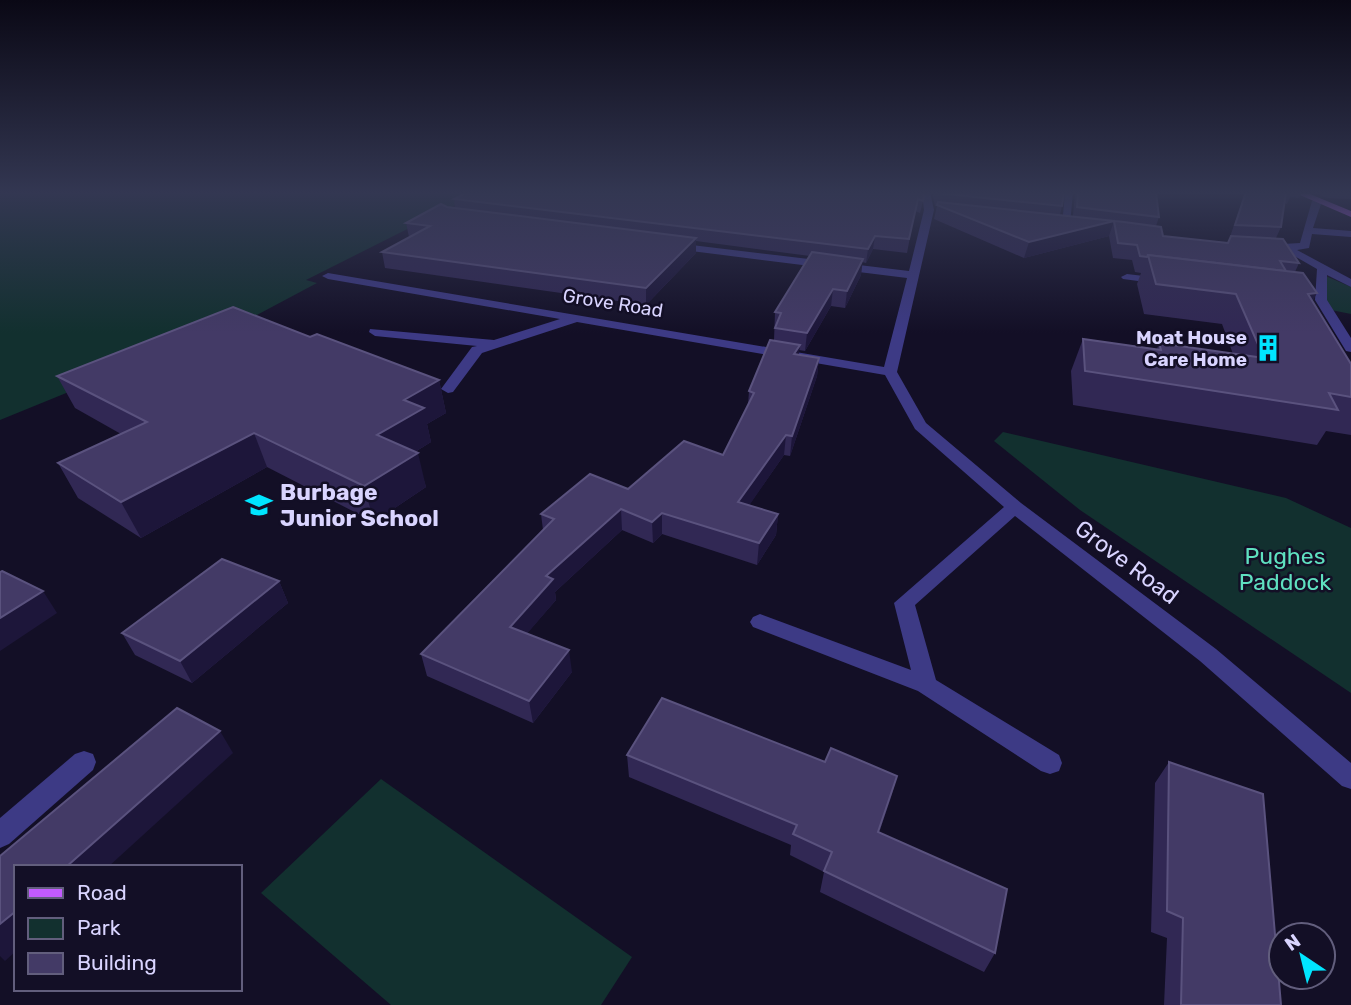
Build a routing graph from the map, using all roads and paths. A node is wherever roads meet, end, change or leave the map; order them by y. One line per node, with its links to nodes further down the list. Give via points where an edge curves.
1 (923, 239): 7 (street)
2 (1306, 239): 5 (street, via 1305,246)
3 (668, 246): 7 (street)
4 (1254, 248): 5 (street)
5 (1288, 249): 6 (street)
6 (1322, 270): 11 (street); 13 (street)
7 (912, 275): 18 (street)
8 (328, 276): 14 (street, Grove Road)
9 (1127, 277): 10 (street)
10 (1168, 282)
11 (1351, 284)
12 (1307, 299): 13 (street)
13 (1321, 300): 17 (street)
14 (578, 318): 16 (street); 18 (street, Grove Road)
15 (375, 332): 16 (street)
16 (497, 343): 19 (street, via 477,350)
17 (1351, 348)
18 (890, 372): 20 (street, Grove Road, via 920,426)
19 (448, 388)
20 (1015, 507): 22 (street, via 904,603); 25 (street, Grove Road, via 1208,655)
21 (761, 622): 22 (street)
22 (926, 685): 24 (street)
23 (84, 762): 26 (street)
24 (1050, 763)
25 (1351, 778)
26 (0, 835)

